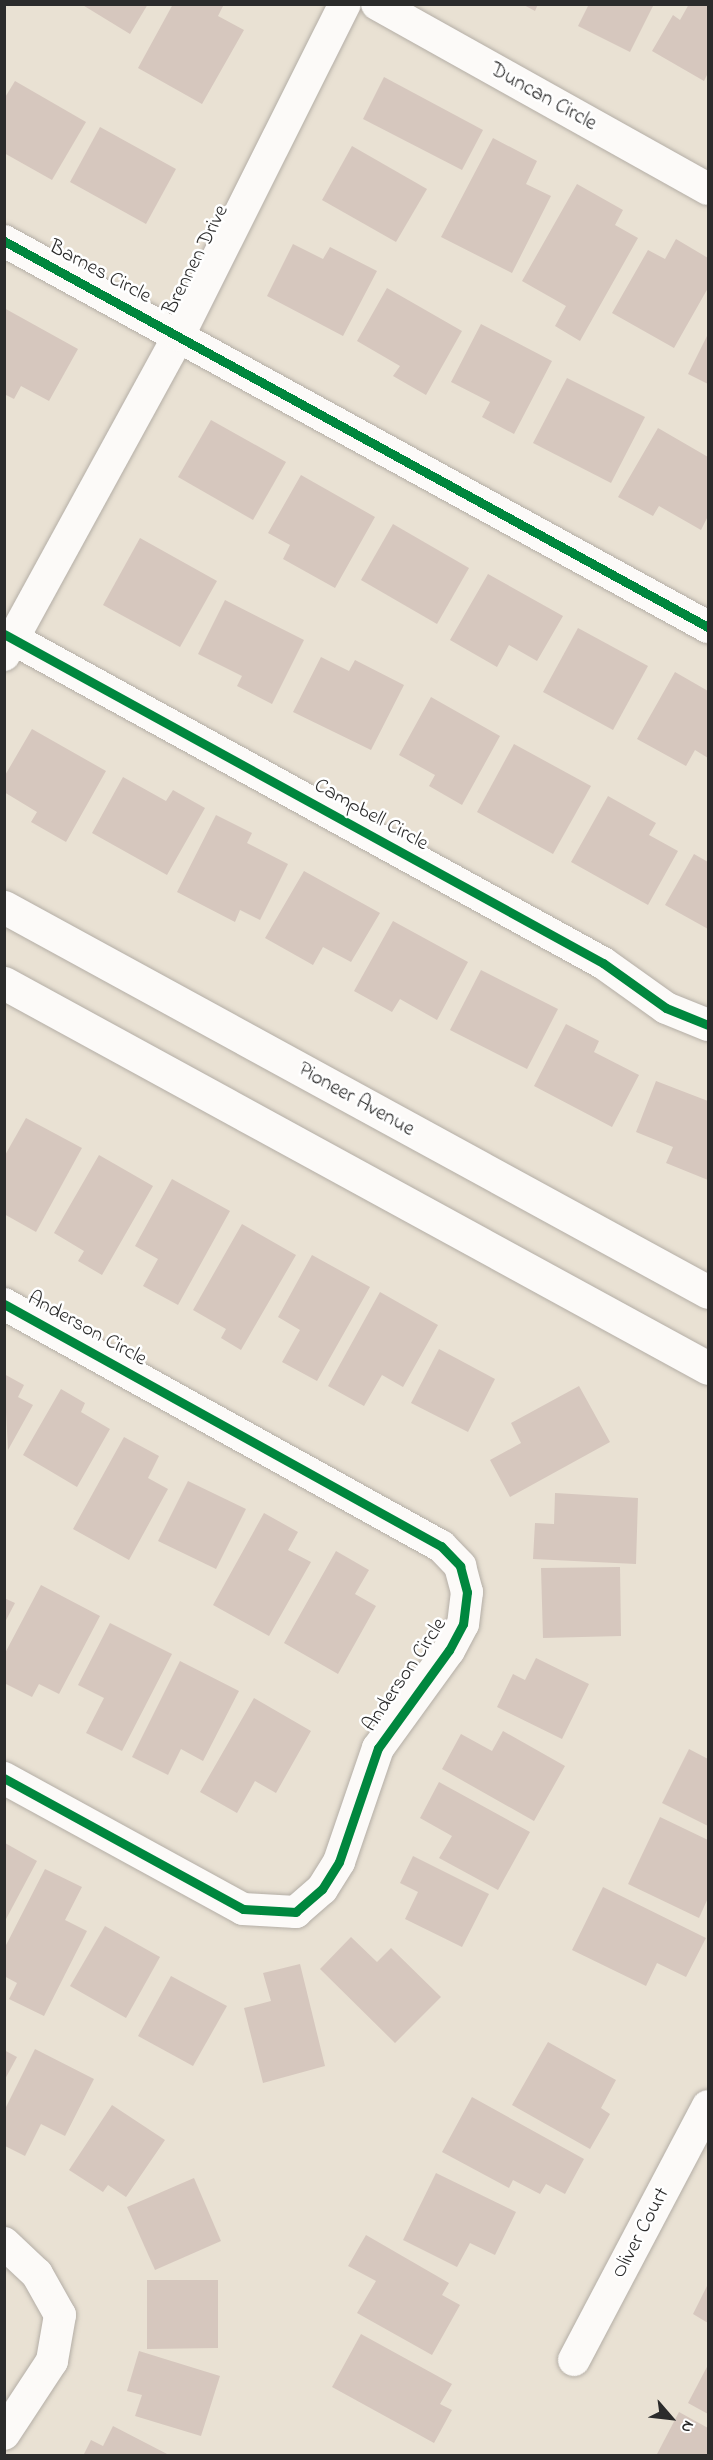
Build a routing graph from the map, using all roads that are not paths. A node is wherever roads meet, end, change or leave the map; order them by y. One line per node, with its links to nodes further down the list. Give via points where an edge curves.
1 (345, 4): 5 (street, Brennen Drive)
2 (377, 4): 3 (street, Duncan Circle)
3 (708, 189)
4 (4, 241): 5 (street, Barnes Circle)
5 (179, 335): 6 (street); 7 (street, Brennen Drive)
6 (708, 627)
7 (8, 643): 10 (street, Campbell Circle, via 603,963 666,1008)
8 (4, 908): 11 (main road, Pioneer Avenue)
9 (4, 984): 13 (main road)
10 (708, 1026)
11 (708, 1292)
12 (4, 1304): 14 (street, Anderson Circle, via 441,1546 460,1566 467,1592 463,1624 449,1650 378,1748 339,1862 322,1888 296,1912 243,1909)
13 (708, 1368)
14 (4, 1778)
15 (708, 2106): 17 (street, Oliver Court)
16 (4, 2243): 18 (street, via 37,2274 60,2315 52,2361)
17 (574, 2360)
18 (4, 2434)

